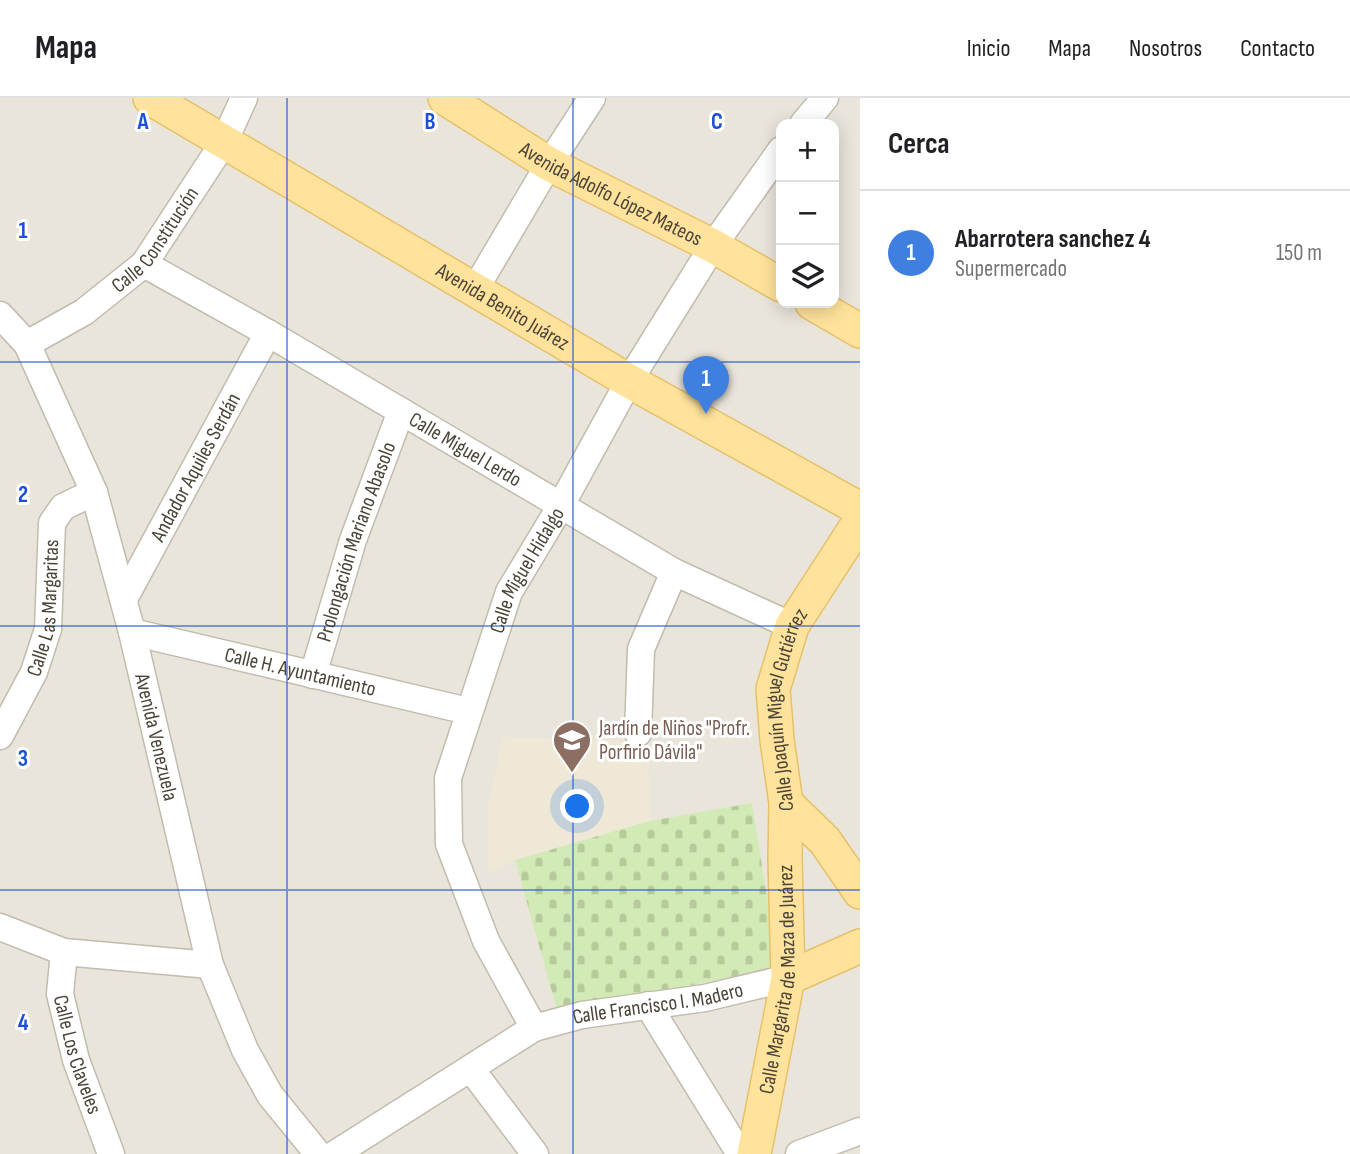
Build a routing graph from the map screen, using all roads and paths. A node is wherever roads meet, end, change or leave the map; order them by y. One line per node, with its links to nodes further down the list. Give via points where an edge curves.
1 (150, 98): 7 (main road, Avenida Benito Juárez)
2 (244, 98): 7 (street, Calle Constitución)
3 (445, 98): 9 (main road, Avenida Adolfo López Mateos)
4 (592, 98): 9 (street)
5 (825, 98): 6 (street)
6 (807, 119)
7 (224, 142): 11 (street, Calle Constitución); 13 (main road, Avenida Benito Juárez)
8 (776, 157): 10 (street, Calle Miguel Hidalgo)
9 (549, 164): 10 (main road, Avenida Adolfo López Mateos); 13 (street)
10 (713, 246): 12 (main road, Avenida Adolfo López Mateos); 19 (street, Calle Miguel Hidalgo)
11 (144, 264): 17 (street, Calle Miguel Lerdo); 18 (street, Calle Constitución, via 84,312)
12 (776, 282)
13 (474, 291): 19 (main road, Avenida Benito Juárez)
14 (821, 308): 16 (main road)
15 (0, 315): 18 (street, Avenida Venezuela)
16 (860, 331)
17 (268, 333): 20 (street, Calle Miguel Lerdo); 26 (street, Andador Aquiles Serdán)
18 (27, 344): 21 (street, Avenida Venezuela)
19 (629, 381): 22 (street, Calle Miguel Hidalgo); 23 (main road, Avenida Benito Juárez)
20 (401, 411): 22 (street, Calle Miguel Lerdo); 29 (street, Prolongación Mariano Abasolo, via 353,540)
21 (94, 492): 26 (street, Avenida Venezuela); 32 (street, Calle Las Margaritas, via 63,507 52,523 48,629 34,672)
22 (560, 506): 25 (street, Calle Miguel Lerdo); 30 (street, Calle Miguel Hidalgo, via 509,592)
23 (860, 509)
24 (860, 521): 27 (main road, Calle Joaquín Miguel Gutiérrez)
25 (674, 572): 27 (street, Calle Miguel Lerdo); 31 (street, via 641,649)
26 (124, 599): 28 (street, Avenida Venezuela)
27 (792, 626): 33 (main road, Calle Joaquín Miguel Gutiérrez, via 774,689)
28 (132, 632): 29 (street, Calle H. Ayuntamiento); 38 (street, Avenida Venezuela)
29 (313, 675): 30 (street, Calle H. Ayuntamiento)
30 (468, 711): 41 (street, Calle Miguel Hidalgo, via 448,778 449,844 486,941)
31 (638, 733)
32 (0, 736)
33 (786, 803): 34 (main road, Calle Joaquín Miguel Gutiérrez, via 825,841); 39 (main road, Calle Margarita de Maza de Juárez)
34 (860, 892)
35 (0, 927): 37 (street)
36 (860, 947): 39 (main road, Calle Francisco I. Madero)
37 (64, 952): 38 (street); 44 (street, Calle Los Claveles, via 60,993 72,1046)
38 (210, 965): 45 (street, Avenida Venezuela, via 245,1051 270,1096)
39 (788, 978): 40 (street, Calle Francisco I. Madero, via 705,998); 49 (main road, Calle Margarita de Maza de Juárez)
40 (648, 1005): 41 (street, Calle Francisco I. Madero); 48 (street)
41 (534, 1028): 42 (street, Calle Francisco I. Madero)
42 (471, 1069): 46 (street, Calle Francisco I. Madero); 47 (street)
43 (860, 1131): 50 (street)
44 (111, 1154)
45 (317, 1154)
46 (335, 1154)
47 (535, 1154)
48 (740, 1154)
49 (754, 1154)
50 (799, 1154)

